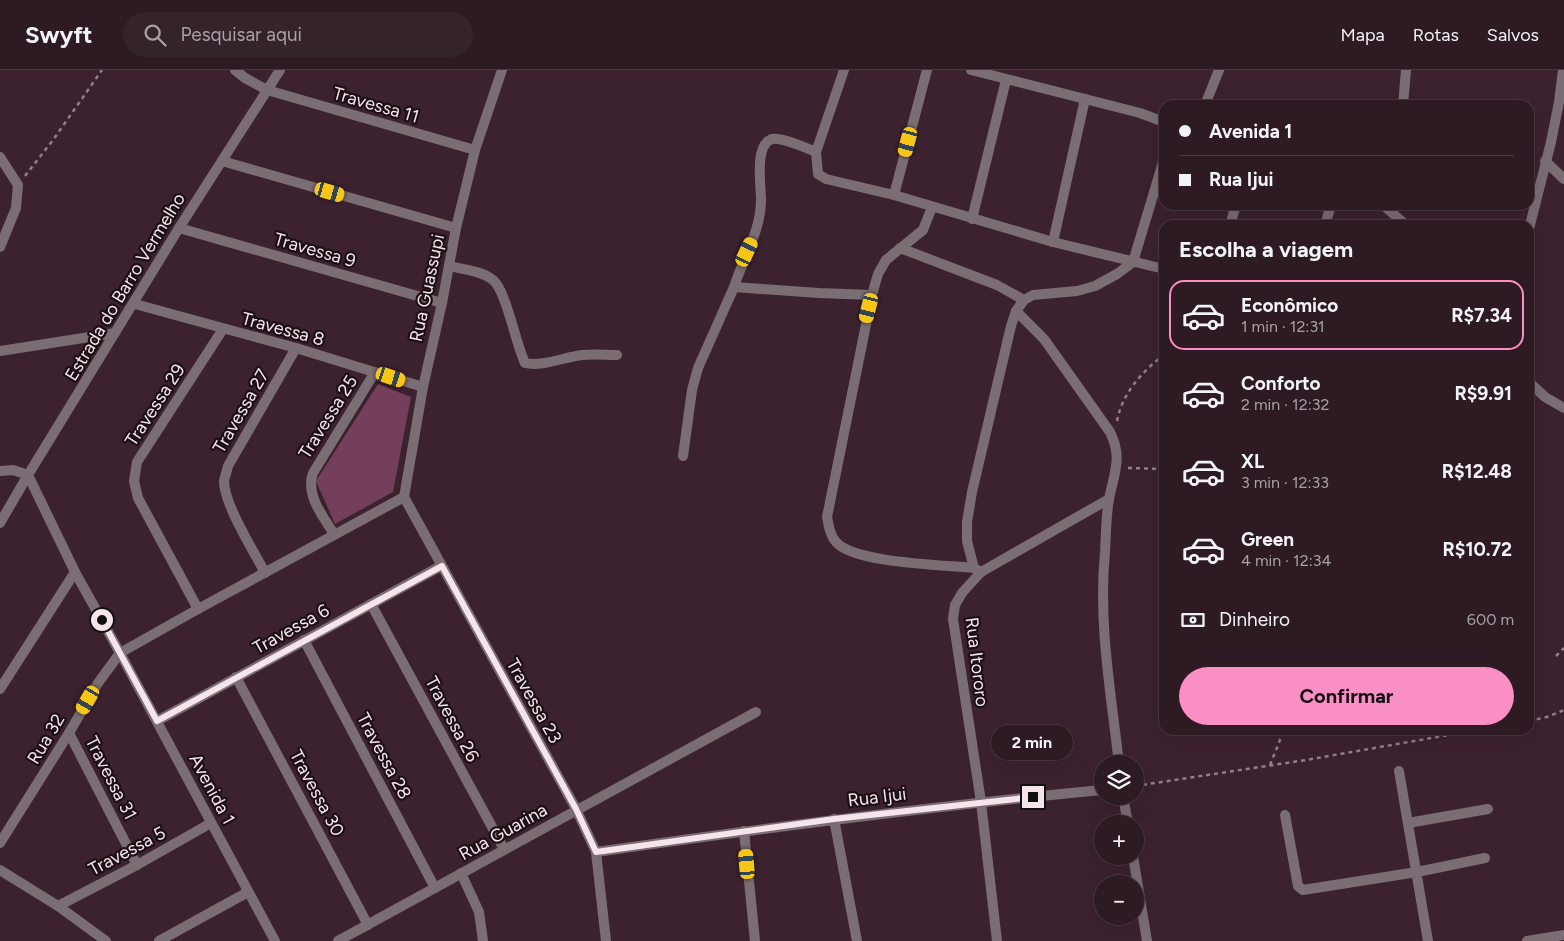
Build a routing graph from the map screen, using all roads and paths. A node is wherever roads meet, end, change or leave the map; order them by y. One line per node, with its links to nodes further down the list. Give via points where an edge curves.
1 (102, 70): 24 (path)
2 (235, 70): 12 (street, Travessa 11)
3 (280, 70): 12 (street, Estrada do Barro Vermelho)
4 (502, 70): 17 (street, Rua Guassupi)
5 (844, 70): 18 (street)
6 (927, 70): 25 (street)
7 (971, 70): 11 (street)
8 (1219, 70): 14 (street)
9 (1406, 70): 15 (street)
10 (1563, 70): 21 (street)
11 (1006, 80): 13 (street); 29 (street)
12 (268, 90): 17 (street, Travessa 11); 20 (street, Estrada do Barro Vermelho)
13 (1085, 99): 16 (street); 33 (street)
14 (1207, 100)
15 (1403, 100)
16 (1159, 120)
17 (476, 150): 32 (street, Rua Guassupi)
18 (816, 152): 25 (street, via 818,174 826,179); 39 (street, via 781,139 765,144 760,152 759,222)
19 (0, 157): 24 (street)
20 (222, 160): 31 (street, Estrada do Barro Vermelho); 32 (street)
21 (1545, 161): 23 (street); 27 (street)
22 (1159, 176): 36 (street)
23 (1564, 179)
24 (18, 185): 34 (street, via 16,208)
25 (894, 195): 26 (street)
26 (932, 207): 29 (street); 35 (street, via 922,230)
27 (1534, 208)
28 (1389, 210): 30 (street)
29 (972, 219): 33 (street)
30 (1400, 220)
31 (179, 228): 42 (street, Travessa 9); 43 (street, Estrada do Barro Vermelho)
32 (456, 228): 37 (street, Rua Guassupi)
33 (1053, 242): 36 (street)
34 (0, 247)
35 (900, 248): 40 (street, via 886,260); 41 (street, via 997,285)
36 (1133, 262): 38 (street); 41 (street, via 1095,286 1033,295)
37 (449, 266): 42 (street, Rua Guassupi); 49 (street, via 494,280 525,362 543,363 582,355)
38 (1159, 268)
39 (734, 287): 40 (street); 56 (street, via 698,368)
40 (872, 294): 66 (street, via 828,517 830,532 837,543 850,552 870,558)
41 (1024, 300): 44 (street)
42 (442, 303): 52 (street, Rua Guassupi)
43 (134, 304): 45 (street, Travessa 8); 46 (street, Estrada do Barro Vermelho)
44 (1016, 311): 55 (street, via 1044,339); 66 (street, via 967,522 967,541)
45 (223, 329): 47 (street, Travessa 8); 70 (street, Travessa 29, via 137,462 134,480 138,498)
46 (115, 333): 48 (street); 60 (street, Estrada do Barro Vermelho)
47 (296, 348): 51 (street, Travessa 8); 68 (street, Travessa 27, via 228,466 224,480 231,507)
48 (0, 351)
49 (618, 355)
50 (1159, 359): 55 (path, via 1127,394 1119,411)
51 (375, 372): 52 (street, Travessa 8); 64 (street, Travessa 25, via 312,472 311,493)
52 (423, 387): 61 (street, Rua Guassupi)
53 (1534, 387): 54 (street)
54 (1564, 408)
55 (1115, 442): 57 (street)
56 (683, 456)
57 (1117, 468): 58 (path); 62 (street)
58 (1159, 468)
59 (0, 471): 60 (street, via 13,470)
60 (28, 475): 63 (street, Estrada do Barro Vermelho); 67 (street, Avenida 1)
61 (404, 497): 64 (street); 65 (street)
62 (1109, 499): 66 (street, Rua Itororo); 84 (street, via 1102,582 1104,631)
63 (0, 523)
64 (334, 534): 68 (street)
65 (442, 566): 69 (street, Travessa 6); 90 (street, Travessa 23)
66 (977, 570): 89 (street, Rua Itororo, via 955,605 953,619)
67 (74, 572): 73 (street, Avenida 1); 76 (street)
68 (265, 573): 70 (street)
69 (371, 604): 71 (street, Travessa 6); 98 (street, Travessa 26)
70 (198, 609): 73 (street)
71 (304, 640): 75 (street, Travessa 6); 106 (street, Travessa 28)
72 (1564, 648): 74 (path)
73 (120, 653): 80 (street, Avenida 1); 81 (street, Rua 32)
74 (1556, 656)
75 (236, 677): 80 (street, Travessa 6); 109 (street, Travessa 30)
76 (0, 690)
77 (1564, 710): 79 (path)
78 (756, 712): 90 (street, Rua Guarina)
79 (1534, 720)
80 (157, 721): 94 (street, Avenida 1)
81 (69, 733): 97 (street, Rua 32); 101 (street, Travessa 31)
82 (1282, 735): 85 (path)
83 (1448, 735): 85 (path)
84 (1118, 755)
85 (1270, 765): 87 (path)
86 (1398, 771): 95 (street)
87 (1144, 785)
88 (1094, 791): 89 (street, Rua Ijui)
89 (980, 802): 93 (street, Rua Ijui); 119 (street, Rua Itororo)
90 (576, 809): 98 (street, Rua Guarina); 99 (street, Travessa 23)
91 (1488, 809): 95 (street)
92 (1285, 815): 104 (street, via 1298,886 1303,890)
93 (834, 819): 96 (street, Rua Ijui); 118 (street)
94 (211, 823): 101 (street, Travessa 5); 107 (street, Avenida 1)
95 (1408, 823): 104 (street)
96 (744, 831): 99 (street, Rua Ijui); 117 (street)
97 (0, 843)
98 (504, 849): 105 (street, Rua Guarina)
99 (596, 852): 116 (street)
100 (1485, 858): 104 (street)
101 (137, 865): 108 (street, Travessa 5)
102 (1134, 865): 120 (street)
103 (0, 870): 108 (street)
104 (1417, 872): 121 (street)
105 (461, 873): 106 (street); 115 (street, Rua Guarina, via 478,912)
106 (435, 888): 109 (street)
107 (248, 892): 112 (street); 113 (street, Avenida 1)
108 (58, 906): 111 (street)
109 (368, 925): 114 (street)
110 (1564, 935): 122 (street)
111 (106, 941)
112 (160, 941)
113 (275, 941)
114 (338, 941)
115 (483, 941)
116 (606, 941)
117 (755, 941)
118 (857, 941)
119 (997, 941)
120 (1147, 941)
121 (1428, 941)
122 (1527, 941)

